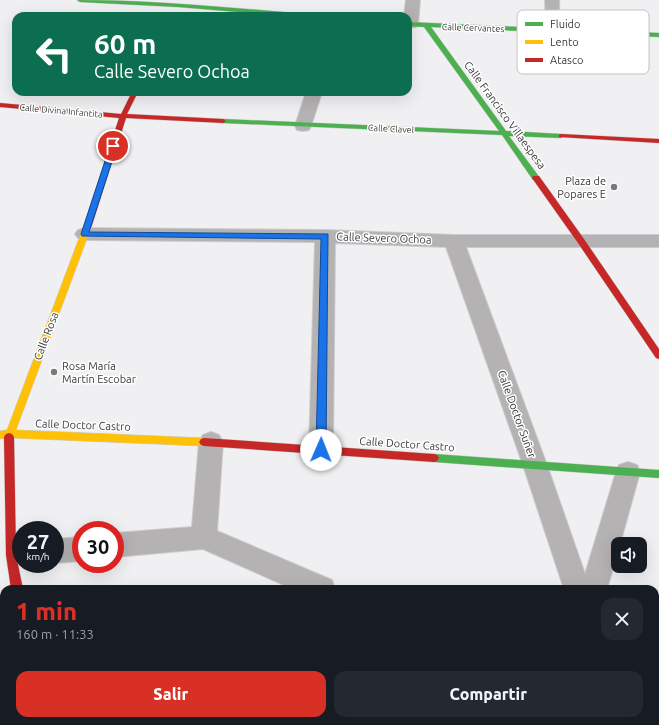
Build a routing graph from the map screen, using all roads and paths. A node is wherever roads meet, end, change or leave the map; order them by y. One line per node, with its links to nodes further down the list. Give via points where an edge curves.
1 (80, 0): 4 (street)
2 (413, 0): 7 (street)
3 (552, 0): 5 (street)
4 (177, 7): 6 (street)
5 (552, 10)
6 (250, 12)
7 (411, 12)
8 (412, 24): 9 (street, Calle Cervantes)
9 (427, 26): 10 (street, Calle Cervantes); 18 (street, Calle Francisco Villaespesa)
10 (517, 30)
11 (649, 35): 12 (street, Calle Cervantes)
12 (659, 35)
13 (133, 96): 16 (street, Calle Rosa)
14 (313, 96): 17 (street)
15 (0, 105): 16 (street, Calle Divina Infantita)
16 (123, 116): 17 (street, Calle Clavel); 20 (street, Calle Rosa)
17 (303, 126): 18 (street, Calle Clavel)
18 (505, 134): 19 (street, Calle Clavel); 23 (street, Calle Francisco Villaespesa)
19 (659, 141)
20 (85, 234): 21 (street, Calle Severo Ochoa); 26 (street, Calle Rosa)
21 (325, 236): 22 (street, Calle Severo Ochoa); 28 (street)
22 (454, 240): 23 (street, Calle Severo Ochoa); 29 (street, Calle Doctor Suñer)
23 (582, 241): 24 (street, Calle Severo Ochoa); 25 (street, Calle Francisco Villaespesa)
24 (659, 241)
25 (656, 347)
26 (4, 435): 27 (street, Calle Doctor Castro); 34 (street, Calle Rosa)
27 (211, 442): 28 (street, Calle Doctor Castro); 32 (street)
28 (321, 450): 29 (street, Calle Doctor Castro)
29 (536, 465): 30 (street, Calle Doctor Castro); 37 (street, Calle Doctor Suñer)
30 (628, 472): 31 (street, Calle Doctor Castro); 38 (street)
31 (659, 474)
32 (204, 537): 33 (street); 36 (street)
33 (124, 544)
34 (11, 555): 35 (street, Calle Rosa)
35 (16, 585)
36 (313, 585)
37 (576, 585)
38 (595, 585)

